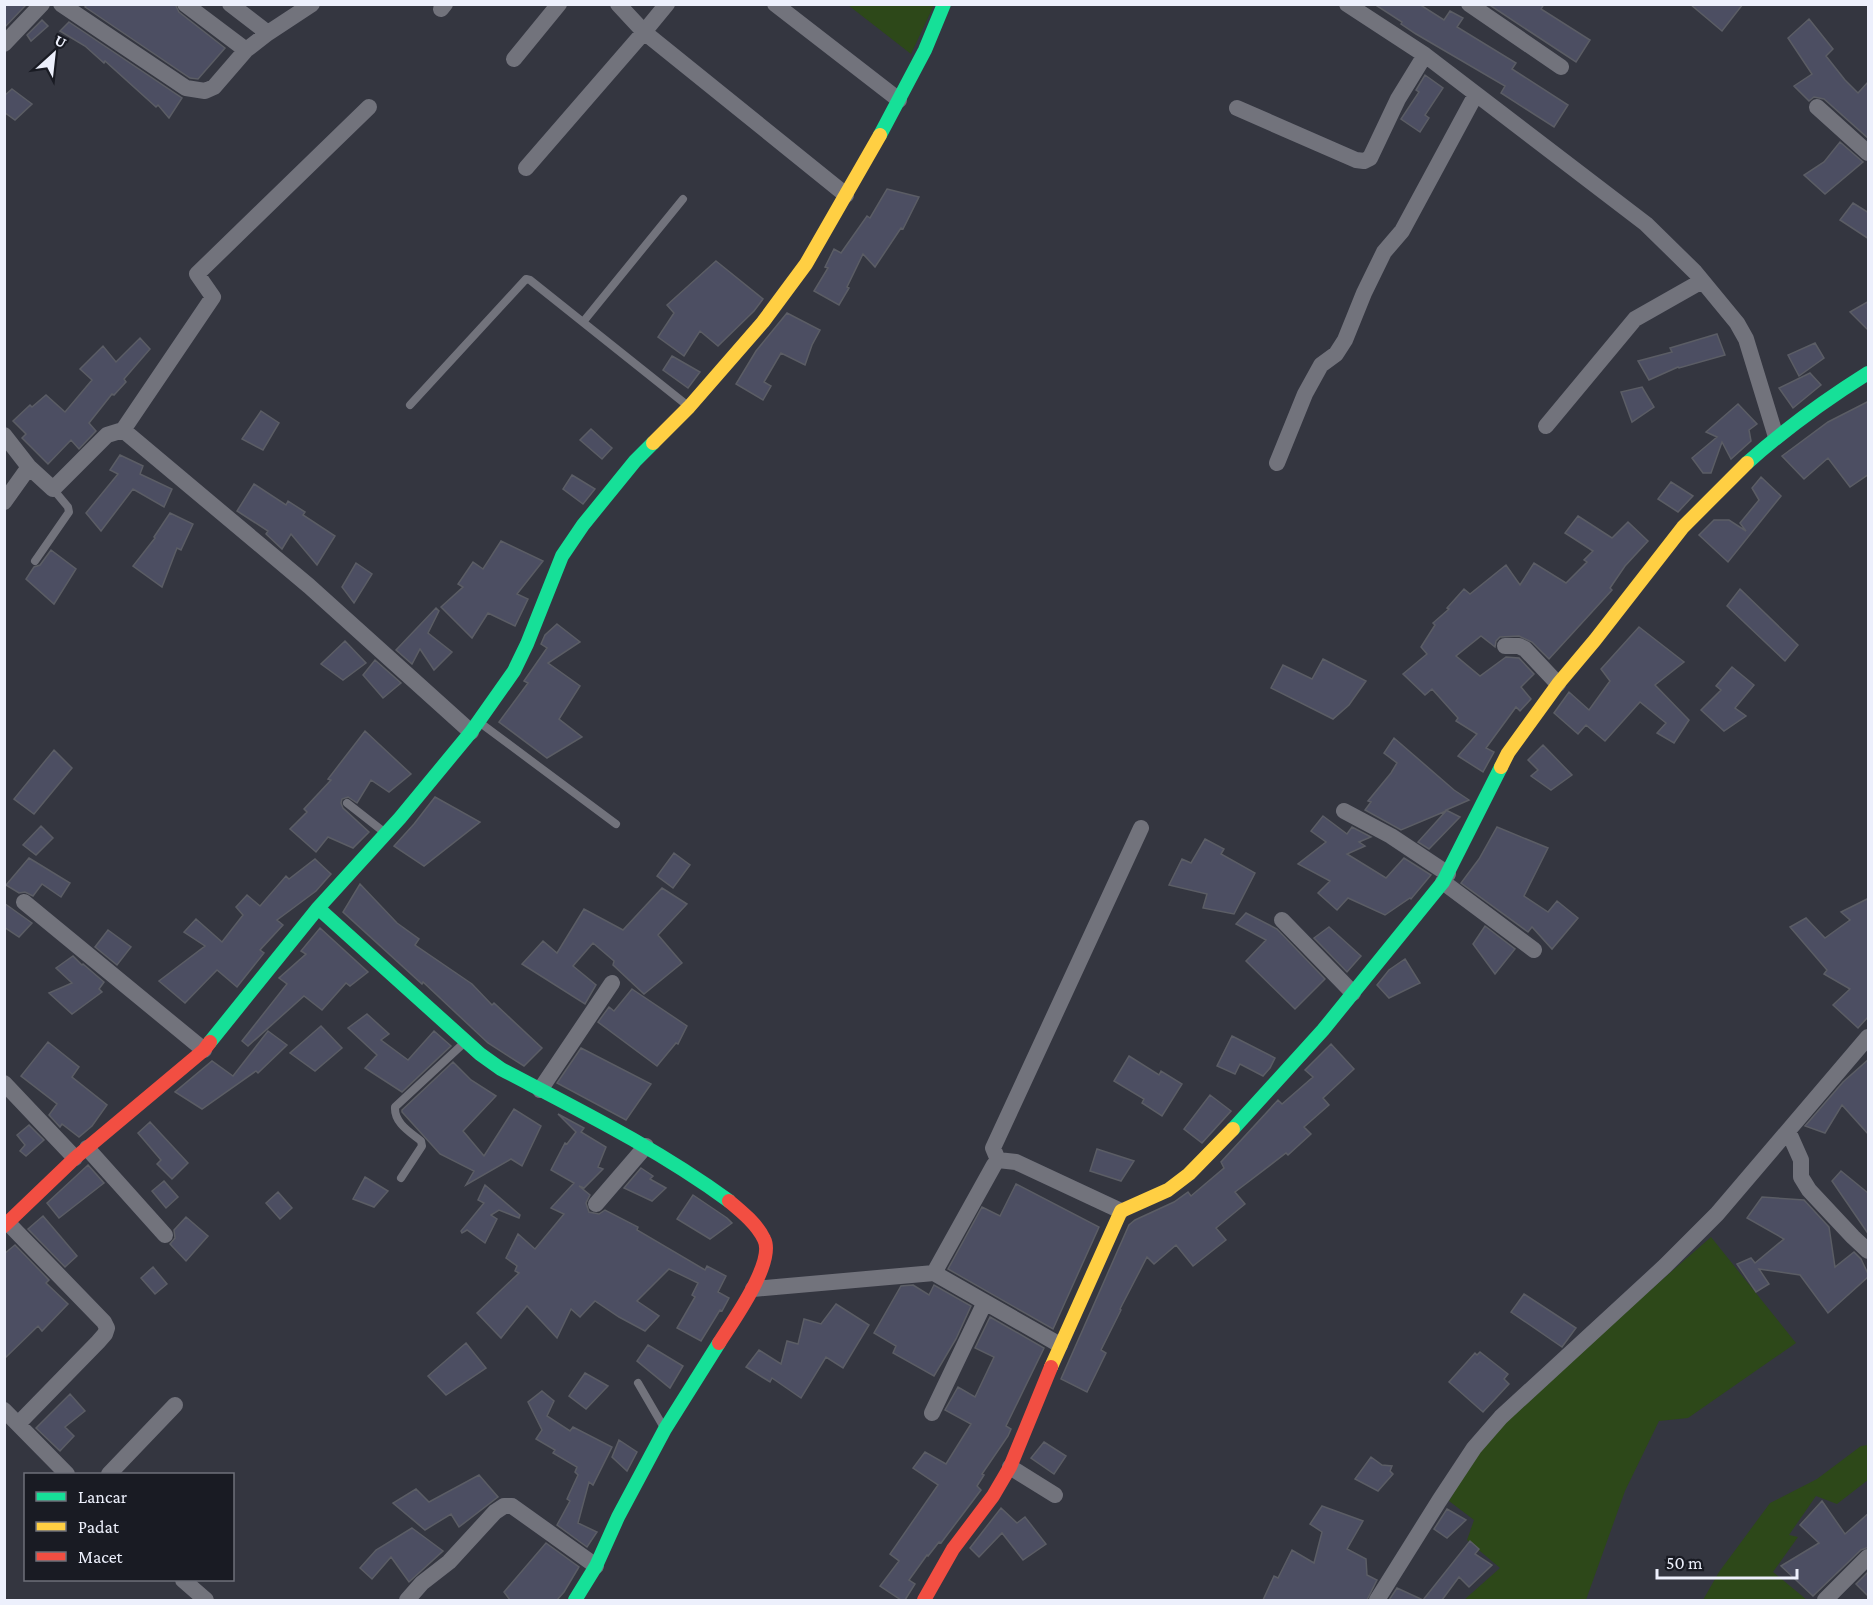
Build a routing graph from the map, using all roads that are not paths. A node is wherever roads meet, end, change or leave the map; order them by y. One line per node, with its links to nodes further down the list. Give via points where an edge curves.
1 (42, 4): 15 (street)
2 (61, 4): 16 (street, via 186,88 205,91 214,87)
3 (185, 4): 16 (street)
4 (230, 4): 14 (street)
5 (312, 4): 14 (street)
6 (559, 4): 18 (street)
7 (618, 4): 13 (street)
8 (667, 4): 13 (street)
9 (775, 4): 21 (street)
10 (944, 4): 21 (street)
11 (1347, 4): 17 (street)
12 (1469, 4): 19 (street)
13 (644, 32): 26 (street); 27 (street)
14 (268, 33): 16 (street)
15 (4, 44)
16 (246, 50)
17 (1425, 55): 20 (street); 24 (street, via 1398,99 1370,158 1364,161)
18 (514, 59)
19 (1561, 67)
20 (1476, 94): 29 (street, via 1646,224); 38 (street, via 1402,231 1384,252 1345,340 1322,365 1305,394)
21 (899, 100): 27 (street)
22 (369, 107): 35 (street, via 197,274 213,297)
23 (1816, 107): 25 (street)
24 (1237, 108)
25 (1869, 153)
26 (526, 168)
27 (846, 195): 33 (street, via 806,264 763,322)
28 (683, 199): 30 (lane)
29 (1702, 281): 34 (street, via 1635,319); 37 (street, via 1746,339)
30 (583, 322): 32 (lane, via 530,280 524,280); 33 (lane)
31 (1869, 373): 37 (street)
32 (410, 405)
33 (689, 406): 45 (street, via 635,461 562,556 514,672)
34 (1546, 426)
35 (123, 430): 40 (street, via 107,435); 45 (street)
36 (4, 435): 39 (street)
37 (1776, 437): 44 (street, via 1683,527)
38 (1277, 463)
39 (29, 467): 40 (street); 41 (street)
40 (53, 489): 42 (lane, via 69,512)
41 (4, 502)
42 (35, 561)
43 (1505, 645): 44 (street, via 1525,649)
44 (1558, 684): 51 (street, via 1508,753)
45 (475, 727): 48 (lane); 50 (street)
46 (346, 803): 50 (lane)
47 (1344, 811): 51 (street, via 1391,836)
48 (616, 824)
49 (1141, 828): 66 (street, via 993,1148)
50 (386, 834): 53 (street)
51 (1445, 878): 55 (street); 57 (street)
52 (24, 902): 60 (street)
53 (318, 908): 59 (street); 60 (street)
54 (1282, 920): 57 (street)
55 (1534, 950)
56 (612, 983): 62 (street)
57 (1353, 993): 69 (street, via 1189,1174 1168,1190)
58 (1869, 1037): 63 (street)
59 (465, 1042): 62 (street, via 501,1069); 67 (lane, via 395,1107 394,1115 422,1146)
60 (204, 1050): 65 (street)
61 (4, 1083): 65 (street)
62 (540, 1090): 64 (street)
63 (1789, 1133): 72 (street, via 1809,1190); 94 (street, via 1710,1222 1501,1417 1438,1501)
64 (646, 1146): 68 (street); 74 (street, via 731,1203 757,1228 767,1252)
65 (81, 1153): 70 (street); 71 (street)
66 (998, 1160): 69 (street, via 1016,1162); 73 (street)
67 (401, 1178)
68 (596, 1204)
69 (1121, 1211): 76 (street)
70 (6, 1224): 81 (street, via 107,1328)
71 (165, 1235)
72 (1869, 1251)
73 (934, 1273): 74 (street); 75 (street)
74 (753, 1289): 82 (street)
75 (985, 1302): 76 (street); 80 (street)
76 (1060, 1345): 83 (street)
77 (638, 1383): 82 (lane)
78 (175, 1405): 85 (street)
79 (4, 1410): 81 (street)
80 (932, 1413)
81 (18, 1424): 84 (street)
82 (665, 1429): 88 (street)
83 (1010, 1467): 86 (street); 93 (street, via 953,1549)
84 (66, 1473)
85 (110, 1473)
86 (1055, 1495)
87 (1869, 1557): 95 (street)
88 (596, 1566): 91 (street, via 512,1506 504,1506); 92 (street)
89 (184, 1581): 90 (street)
90 (206, 1600)
91 (407, 1600)
92 (575, 1600)
93 (924, 1600)
94 (1377, 1600)
95 (1825, 1600)

